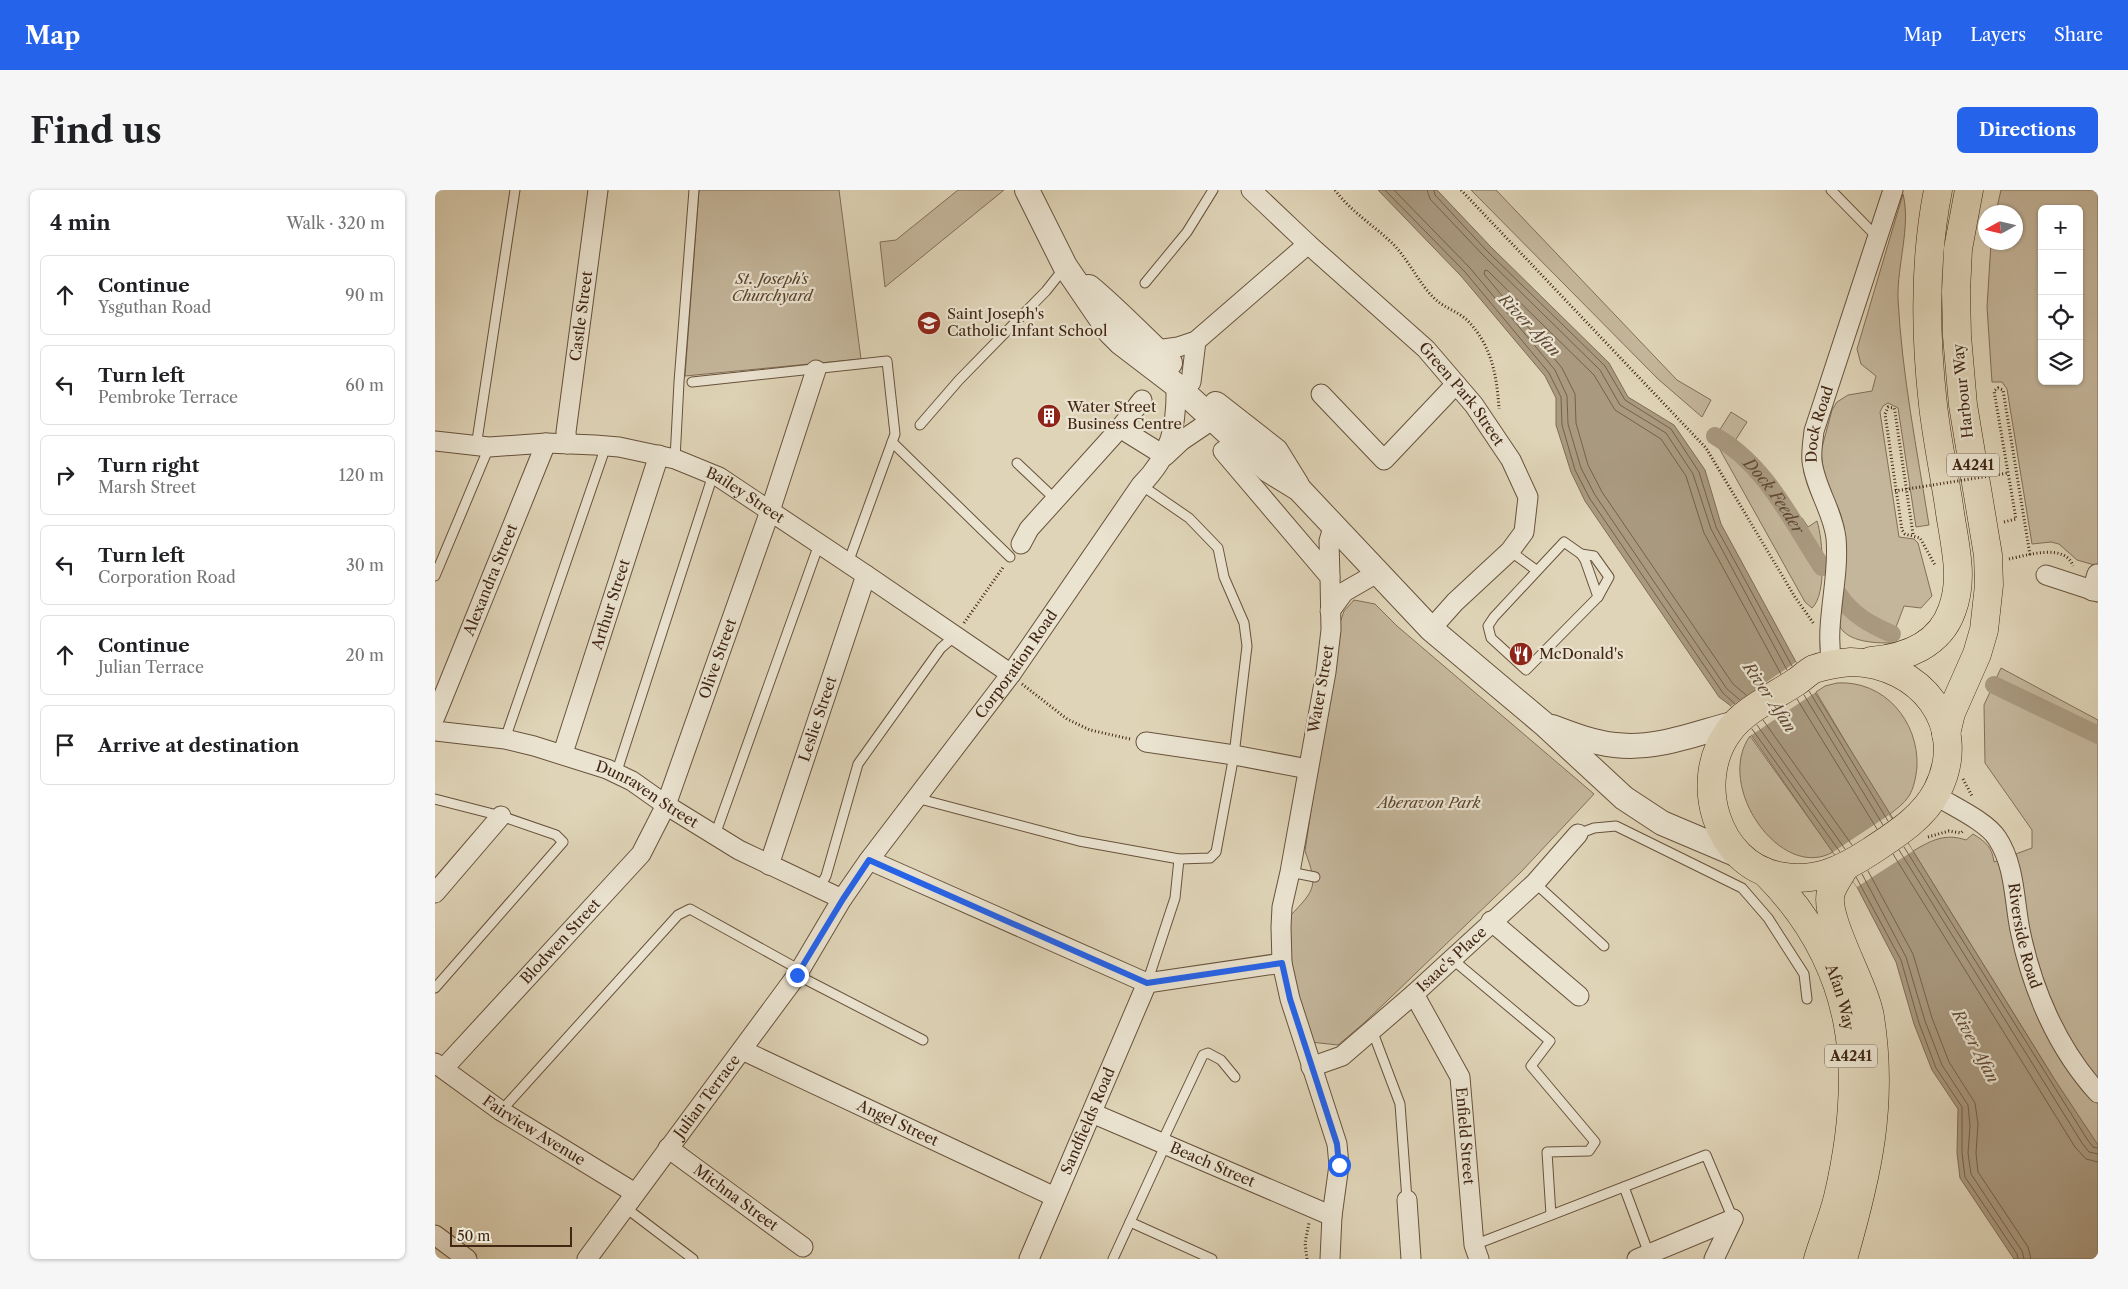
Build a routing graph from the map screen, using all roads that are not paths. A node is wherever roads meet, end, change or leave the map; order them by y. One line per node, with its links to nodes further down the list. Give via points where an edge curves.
1 (515, 190): 31 (lane)
2 (598, 190): 29 (street, Castle Street)
3 (694, 190): 34 (lane, via 679,382)
4 (1027, 190): 13 (street)
5 (1213, 190): 14 (lane, via 1187,232)
6 (1251, 190): 12 (street, Green Park Street)
7 (1831, 190): 11 (lane)
8 (1893, 190): 11 (street, Dock Road)
9 (1938, 190): 58 (main road, Harbour Way / A4241, via 1927,305 1933,405 1957,558 1958,592 1945,625 1923,646 1888,660)
10 (1969, 190): 65 (main road, Harbour Way / A4241, via 1958,249 1957,336 1963,405 1988,555 1989,585 1984,630 1951,713)
11 (1877, 238): 59 (street, Dock Road, via 1814,431 1812,449 1814,474 1836,538 1829,635)
12 (1308, 244): 15 (street); 19 (street, Green Park Street, via 1426,349)
13 (1065, 266): 16 (street, via 1120,313); 20 (street, via 1110,332); 24 (lane, via 1046,291)
14 (1145, 283)
15 (1196, 341): 16 (street); 20 (street, Corporation Road)
16 (1156, 350): 20 (street)
17 (816, 370): 18 (lane); 27 (lane, via 887,361 895,434); 40 (street, Olive Street)
18 (692, 382)
19 (1456, 384): 21 (street, via 1384,460); 44 (street, Green Park Street, via 1511,460 1528,497 1524,532)
20 (1191, 388): 23 (street); 23 (street); 33 (street, Corporation Road); 38 (street, via 1276,451)
21 (1321, 394)
22 (1142, 400): 25 (street)
23 (1212, 420): 33 (street); 38 (street, via 1268,470)
24 (920, 425)
25 (1120, 428): 33 (street); 39 (street)
26 (435, 441): 31 (street, Bailey Street)
27 (893, 442): 42 (lane); 46 (lane)
28 (546, 443): 29 (street, Bailey Street); 31 (street, Bailey Street); 61 (street, Alexandra Street)
29 (567, 444): 30 (street, Bailey Street)
30 (606, 446): 34 (street, Bailey Street); 66 (lane)
31 (482, 447): 50 (lane)
32 (1223, 451): 52 (street)
33 (1165, 456): 37 (street, Corporation Road)
34 (667, 457): 36 (street, Bailey Street); 68 (street, Arthur Street)
35 (1017, 463): 39 (lane)
36 (713, 475): 40 (street, Bailey Street); 71 (lane)
37 (1141, 485): 60 (street, Corporation Road); 69 (lane, via 1189,518 1218,548 1223,577 1244,623 1247,646)
38 (1299, 489): 41 (street)
39 (1055, 499): 42 (street)
40 (769, 511): 43 (street, Bailey Street); 75 (street, Olive Street)
41 (1333, 524): 48 (street); 52 (street, Water Street, via 1329,541)
42 (1020, 538)
43 (819, 544): 46 (street, Bailey Street); 78 (lane)
44 (1510, 551): 47 (lane); 56 (street, Green Park Street)
45 (1581, 554): 47 (lane, via 1564,542); 54 (lane); 54 (lane, via 1594,556 1609,576)
46 (848, 563): 49 (street, Bailey Street)
47 (1536, 570): 54 (lane, via 1493,617 1489,626 1491,638 1526,670)
48 (1377, 573): 55 (street, via 1344,592); 56 (street)
49 (866, 575): 57 (street, Bailey Street); 82 (street, Leslie Street)
50 (435, 576)
51 (2046, 576): 53 (street)
52 (1329, 577): 55 (street, Water Street)
53 (2096, 585)
54 (1598, 597)
55 (1330, 611): 70 (street, Water Street, via 1331,630)
56 (1431, 629): 63 (street)
57 (955, 636): 60 (street, Bailey Street); 88 (lane, via 941,648 858,764 826,876)
58 (1859, 662): 59 (main road, A4241); 65 (main road, A4241, via 1891,668 1908,677 1933,702)
59 (1832, 664): 62 (main road, A4241, via 1816,669)
60 (1011, 674): 73 (street, Corporation Road)
61 (435, 717)
62 (1738, 721): 63 (street, via 1667,742 1637,746 1617,746 1590,740); 79 (main road, A4241, via 1723,741 1714,764 1712,794 1721,830)
63 (1544, 724): 79 (street, via 1623,798 1643,812)
64 (435, 731): 66 (street, Dunraven Street)
65 (1946, 734): 72 (main road, A4241, via 1947,756)
66 (505, 739): 68 (street, Dunraven Street)
67 (1146, 742): 69 (street)
68 (563, 754): 71 (street, Dunraven Street)
69 (1234, 755): 70 (street); 80 (lane, via 1216,852 1210,858)
70 (1308, 769): 84 (street, Water Street)
71 (616, 774): 75 (street, Dunraven Street)
72 (1935, 794): 83 (main road, A4241, via 1911,836); 108 (street, Riverside Road, via 1990,830 2001,846 2010,866 2020,930 2036,990 2074,1063)
73 (916, 798): 80 (lane, via 1079,841); 81 (street, Corporation Road)
74 (435, 799): 76 (lane)
75 (666, 805): 78 (street, Dunraven Street); 105 (street, Blodwen Street, via 641,854)
76 (501, 816): 89 (street); 98 (lane, via 557,835 563,842)
77 (1578, 834): 87 (street, Isaac's Place); 101 (lane, via 1616,826 1742,888 1768,918 1804,974)
78 (715, 835): 82 (street, Dunraven Street)
79 (1740, 856): 85 (main road, A4241)
80 (1179, 859): 97 (lane, via 1175,898)
81 (869, 860): 90 (street, Corporation Road); 97 (street)
82 (769, 865): 88 (street, Dunraven Street)
83 (1844, 868): 85 (main road, A4241, via 1792,879); 135 (main road, Afan Way / A4241, via 1831,892 1831,911 1869,1015 1875,1095 1871,1149)
84 (1291, 872): 86 (lane); 95 (street, Water Street, via 1282,907)
85 (1765, 872): 134 (main road, Afan Way / A4241, via 1781,888 1821,946 1835,975 1847,1017 1853,1086 1847,1146 1837,1198)
86 (1315, 877)
87 (1535, 883): 91 (street, Isaac's Place); 93 (lane)
88 (819, 888): 90 (street, Dunraven Street)
89 (435, 894)
90 (843, 899): 92 (street, Corporation Road)
91 (1491, 921): 94 (street, Isaac's Place); 100 (street)
92 (824, 930): 96 (street, Julian Terrace)
93 (1604, 946)
94 (1452, 959): 99 (street, Isaac's Place); 117 (lane, via 1550,1041 1531,1066 1595,1142 1589,1151 1547,1152)
95 (1282, 963): 97 (street); 106 (street, Water Street)
96 (799, 972): 103 (lane); 104 (street, Julian Terrace); 109 (lane, via 690,909 678,915)
97 (1147, 983): 110 (street, Sandfields Road)
98 (435, 988)
99 (1414, 994): 102 (street, Isaac's Place); 123 (street, Enfield Street, via 1460,1077)
100 (1579, 996)
101 (1807, 999)
102 (1372, 1030): 106 (street, Isaac's Place, via 1342,1056); 115 (lane, via 1400,1104)
103 (923, 1040)
104 (742, 1050): 112 (street, Julian Terrace); 114 (street, Angel Street)
105 (439, 1065): 109 (street, Fairview Avenue)
106 (1311, 1066): 118 (street, Water Street, via 1337,1144 1339,1165)
107 (1235, 1077): 111 (lane, via 1221,1060 1208,1053 1203,1054)
108 (2098, 1093)
109 (501, 1111): 116 (street, Fairview Avenue)
110 (1092, 1113): 111 (street, Beach Street); 114 (street, Sandfields Road)
111 (1163, 1145): 118 (street, Beach Street); 120 (lane)
112 (668, 1148): 116 (street, Julian Terrace); 122 (street, Michna Street)
113 (1624, 1187): 117 (lane); 119 (lane, via 1706,1155); 124 (lane)
114 (1055, 1197): 128 (street, Sandfields Road)
115 (1407, 1200): 132 (street)
116 (631, 1201): 126 (street, Julian Terrace); 127 (lane)
117 (1551, 1215): 123 (lane)
118 (1332, 1216): 131 (street, Water Street)
119 (1733, 1219): 124 (street); 133 (street)
120 (1130, 1222): 129 (lane); 130 (lane)
121 (435, 1235): 125 (street)
122 (803, 1247)
123 (1477, 1252)
124 (1643, 1257)
125 (467, 1259)
126 (587, 1259)
127 (693, 1259)
128 (1029, 1259)
129 (1113, 1259)
130 (1212, 1259)
131 (1330, 1259)
132 (1411, 1259)
133 (1714, 1259)
134 (1818, 1259)
135 (1843, 1259)

